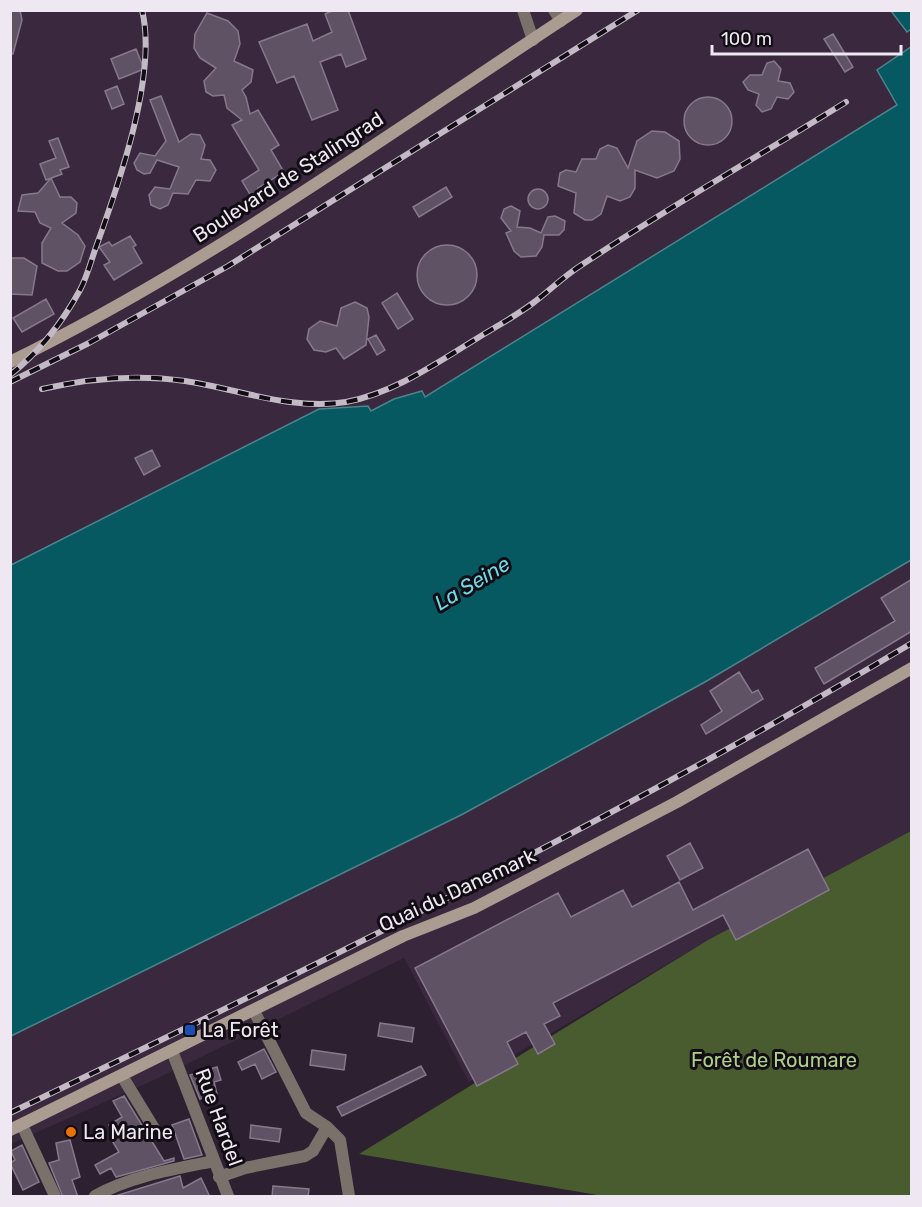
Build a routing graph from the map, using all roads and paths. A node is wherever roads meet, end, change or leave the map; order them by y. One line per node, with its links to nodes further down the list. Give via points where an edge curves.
1 (523, 10): 4 (street)
2 (578, 10): 3 (main road, Boulevard de Stalingrad)
3 (557, 16): 4 (main road, Boulevard de Stalingrad)
4 (533, 40): 5 (main road, Boulevard de Stalingrad, via 255,223 70,333)
5 (10, 362)
6 (912, 668): 7 (main road, Quai du Danemark, via 677,802 474,908 403,936)
7 (254, 1011): 8 (main road, Quai du Danemark); 11 (street, via 306,1113)
8 (172, 1051): 9 (main road, Quai du Danemark); 13 (street, Rue Hardel)
9 (122, 1076): 10 (main road, Quai du Danemark); 12 (street)
10 (16, 1127): 15 (street)
11 (327, 1127): 14 (street, via 313,1151 305,1156); 18 (street, via 339,1140)
12 (158, 1135)
13 (214, 1161): 14 (street, Rue Hardel); 16 (street, via 114,1186)
14 (219, 1177): 17 (street, Rue Hardel)
15 (55, 1197)
16 (96, 1197)
17 (228, 1197)
18 (349, 1197)

